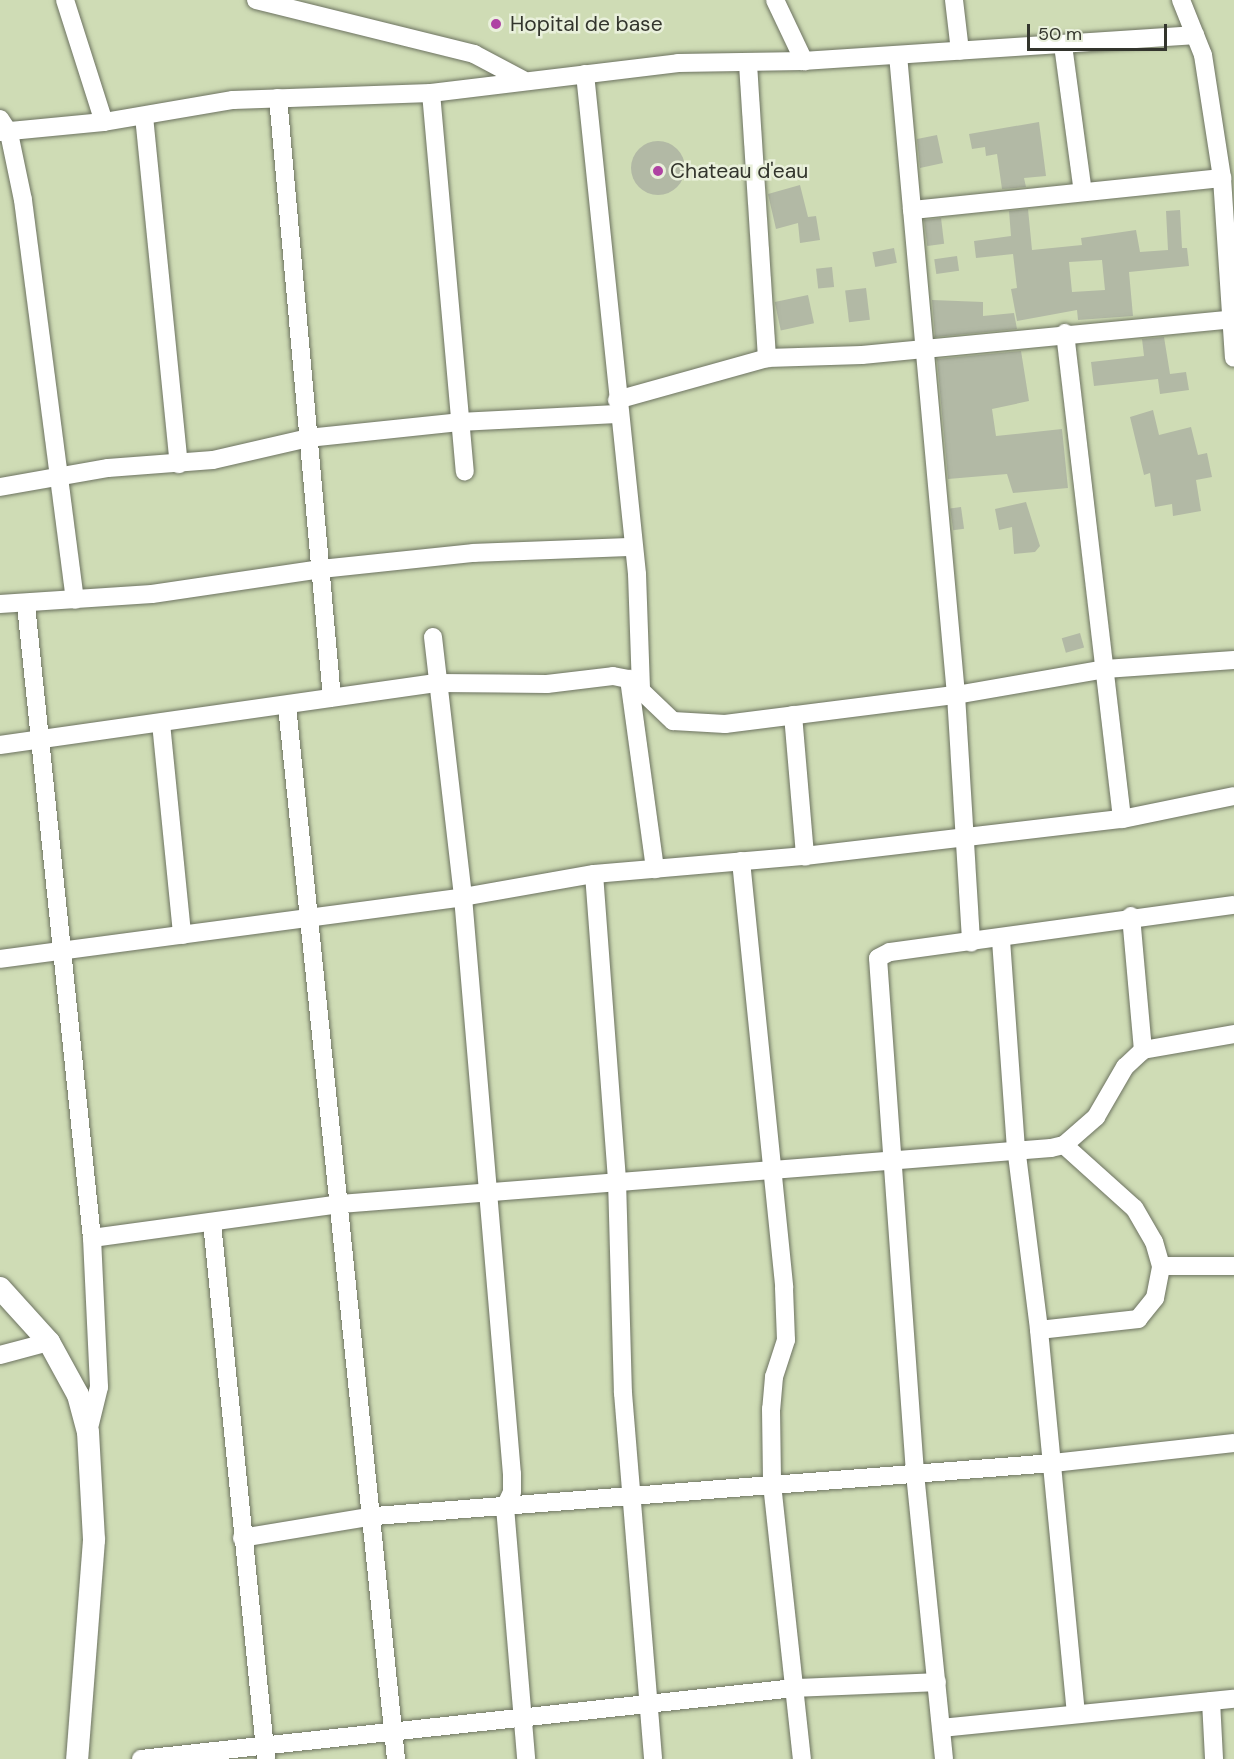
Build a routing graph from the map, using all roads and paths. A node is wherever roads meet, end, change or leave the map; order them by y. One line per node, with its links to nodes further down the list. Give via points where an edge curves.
1 (65, 0): 17 (street)
2 (259, 0): 13 (street, via 474,54)
3 (775, 0): 10 (street)
4 (954, 0): 8 (street)
5 (1181, 0): 6 (street)
6 (1195, 34): 7 (street); 19 (street, via 1203,55)
7 (1063, 45): 8 (street); 20 (street)
8 (960, 51): 9 (street)
9 (898, 55): 10 (street); 21 (street)
10 (804, 61): 11 (street)
11 (748, 64): 12 (street, via 678,63); 25 (street)
12 (585, 74): 13 (street); 27 (street)
13 (523, 80): 14 (street)
14 (431, 93): 15 (street); 28 (street)
15 (278, 98): 16 (street, via 233,100); 29 (street)
16 (144, 116): 17 (street); 30 (street)
17 (104, 122): 18 (street)
18 (3, 128): 32 (street, via 23,200)
19 (1221, 178): 20 (street); 22 (street)
20 (1083, 192): 21 (street)
21 (912, 210): 24 (street)
22 (1232, 319): 23 (street); 26 (street)
23 (1065, 333): 24 (street); 41 (street)
24 (926, 349): 25 (street); 44 (street)
25 (767, 358): 27 (street)
26 (1234, 358)
27 (617, 407): 28 (street); 34 (street)
28 (459, 422): 29 (street); 31 (street)
29 (308, 438): 30 (street); 35 (street)
30 (180, 464): 32 (street, via 108,468)
31 (465, 471)
32 (61, 480): 33 (street); 36 (street)
33 (0, 487)
34 (633, 547): 35 (street, via 474,553); 43 (street, via 643,662)
35 (321, 569): 36 (street, via 152,594); 45 (street)
36 (75, 600): 38 (street)
37 (0, 604): 38 (street)
38 (26, 605): 49 (street)
39 (433, 637): 42 (street)
40 (1234, 660): 41 (street)
41 (1105, 669): 44 (street); 52 (street)
42 (438, 683): 43 (street, via 547,684 599,676); 45 (street); 58 (street)
43 (635, 685): 47 (street, via 673,721 725,724); 56 (street)
44 (956, 695): 47 (street); 53 (street)
45 (332, 698): 46 (street)
46 (287, 706): 48 (street); 61 (street)
47 (793, 716): 54 (street)
48 (160, 723): 49 (street); 62 (street)
49 (36, 740): 50 (street); 65 (street)
50 (0, 745)
51 (1234, 796): 52 (street)
52 (1122, 819): 53 (street)
53 (966, 834): 54 (street); 64 (street)
54 (805, 856): 55 (street)
55 (741, 861): 56 (street); 72 (street)
56 (655, 869): 57 (street)
57 (594, 874): 58 (street); 73 (street)
58 (463, 897): 61 (street); 74 (street)
59 (1234, 905): 60 (street)
60 (1131, 916): 63 (street); 68 (street)
61 (310, 919): 62 (street); 75 (street)
62 (182, 934): 65 (street)
63 (1001, 940): 64 (street); 70 (street)
64 (971, 943): 71 (street, via 890,952 878,958)
65 (60, 950): 66 (street); 77 (street)
66 (0, 959)
67 (1234, 1034): 68 (street)
68 (1143, 1050): 69 (street, via 1125,1067 1096,1117)
69 (1065, 1145): 70 (street); 78 (street, via 1134,1208 1154,1242)
70 (1016, 1147): 71 (street); 81 (street)
71 (893, 1159): 72 (street); 87 (street)
72 (772, 1170): 73 (street); 88 (street, via 786,1340 774,1377)
73 (617, 1180): 74 (street); 89 (street, via 623,1393)
74 (488, 1193): 75 (street); 90 (street, via 512,1474 512,1492)
75 (340, 1204): 76 (street); 91 (street)
76 (212, 1223): 77 (street); 92 (street, via 239,1460)
77 (92, 1239): 84 (street, via 99,1387)
78 (1161, 1266): 79 (street); 81 (street, via 1155,1298 1138,1319)
79 (1234, 1266)
80 (0, 1288): 82 (street)
81 (1039, 1330): 86 (street)
82 (49, 1342): 83 (street); 84 (street, via 78,1395)
83 (0, 1355)
84 (88, 1432): 103 (street, via 94,1539)
85 (1234, 1443): 86 (street)
86 (1053, 1463): 87 (street); 98 (street)
87 (915, 1473): 88 (street); 93 (street)
88 (772, 1484): 89 (street); 94 (street)
89 (633, 1496): 90 (street); 97 (street)
90 (505, 1507): 91 (street); 99 (street)
91 (375, 1516): 92 (street); 101 (street)
92 (242, 1538): 102 (street)
93 (937, 1682): 94 (street); 100 (street)
94 (795, 1688): 97 (street); 108 (street)
95 (1234, 1699): 96 (street)
96 (1211, 1701): 98 (street); 110 (street)
97 (648, 1703): 99 (street); 107 (street)
98 (1076, 1713): 100 (street)
99 (521, 1716): 101 (street); 106 (street)
100 (941, 1728): 109 (street)
101 (394, 1734): 102 (street); 105 (street)
102 (266, 1753): 104 (street)
103 (76, 1759)
104 (141, 1759)
105 (396, 1759)
106 (526, 1759)
107 (653, 1759)
108 (802, 1759)
109 (944, 1759)
110 (1214, 1759)

